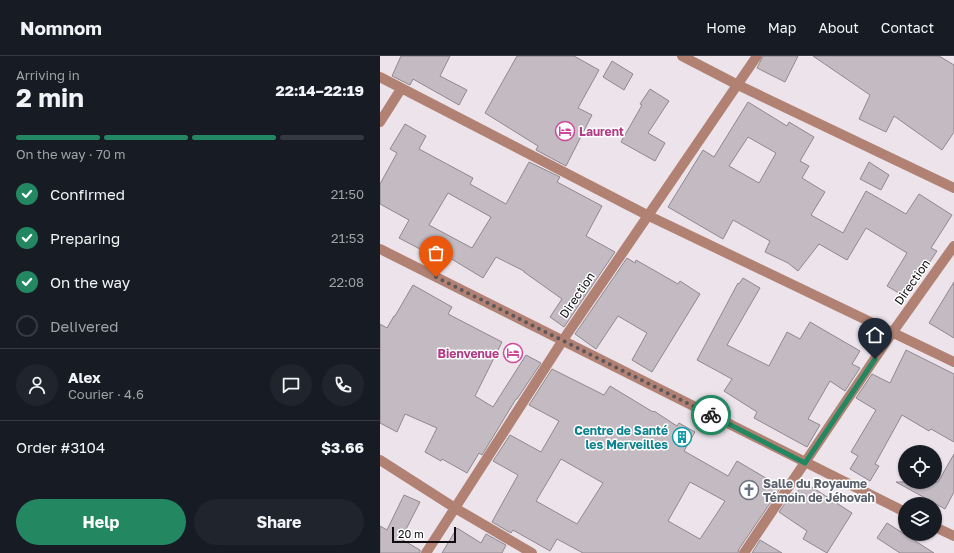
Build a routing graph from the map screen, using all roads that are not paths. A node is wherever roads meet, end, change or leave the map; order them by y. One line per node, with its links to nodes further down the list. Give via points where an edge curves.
1 (682, 56): 4 (street)
2 (757, 56): 4 (street, Direction)
3 (380, 77): 5 (street)
4 (738, 85): 7 (street); 8 (street, Direction)
5 (401, 88): 6 (street); 8 (street)
6 (380, 122)
7 (954, 188)
8 (647, 215): 11 (street); 12 (street, Direction)
9 (954, 246): 11 (street, Direction)
10 (380, 249): 12 (street)
11 (892, 333): 13 (street); 15 (street, Direction)
12 (563, 340): 15 (street); 16 (street, Direction)
13 (954, 362)
14 (380, 460): 16 (street)
15 (805, 463): 17 (street); 22 (street, Direction)
16 (455, 508): 20 (street, Direction); 21 (street)
17 (898, 509)
18 (942, 530): 19 (street)
19 (954, 536)
20 (426, 553)
21 (532, 553)
22 (744, 553)

